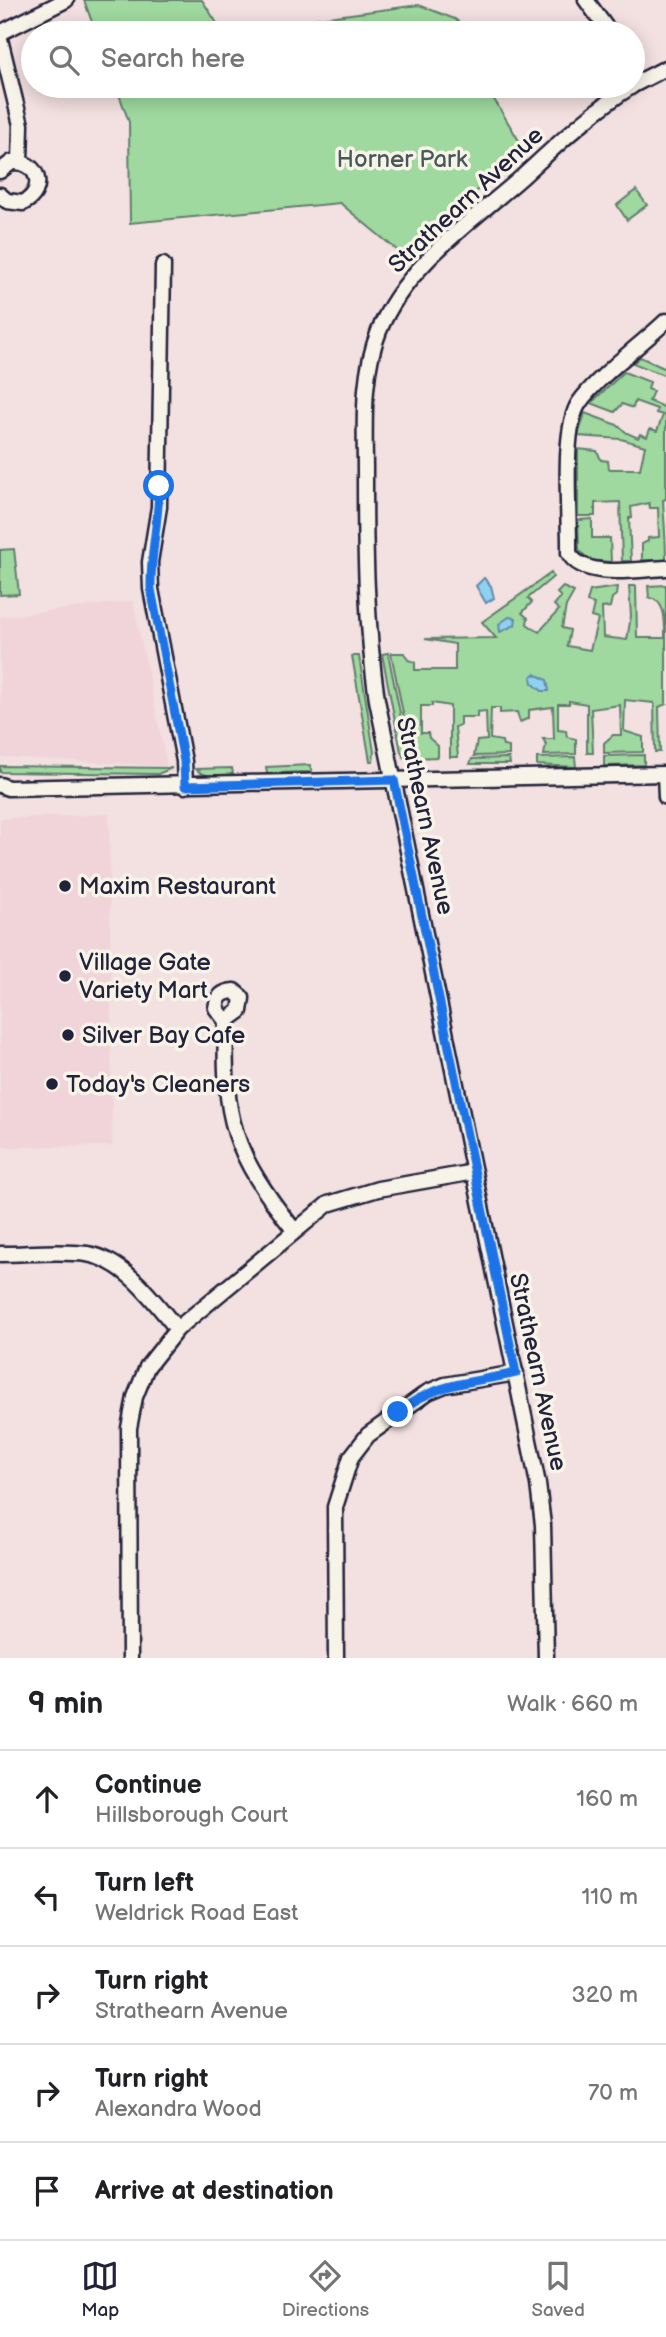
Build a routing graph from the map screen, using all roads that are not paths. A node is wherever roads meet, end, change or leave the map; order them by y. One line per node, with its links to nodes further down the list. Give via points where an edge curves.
1 (66, 0): 3 (street)
2 (586, 0): 4 (street)
3 (24, 21)
4 (601, 21)
5 (21, 22): 6 (street)
6 (0, 33)
7 (0, 39): 11 (street, via 21,125)
8 (666, 68): 9 (street, Strathearn Avenue)
9 (645, 77)
10 (613, 98): 18 (street, Strathearn Avenue, via 426,262 406,284 379,331 369,362 365,397 366,607 377,700)
11 (20, 162): 12 (street); 13 (street, via 28,164 38,177 36,193 15,204)
12 (0, 171)
13 (0, 195)
14 (163, 265): 19 (street, via 159,507 150,562 151,589)
15 (666, 321): 16 (street, via 591,390 573,416 569,554 574,562 592,570)
16 (666, 568)
17 (666, 774): 18 (street); 21 (street)
18 (394, 780): 19 (street); 23 (street, Strathearn Avenue)
19 (185, 786): 20 (street)
20 (3, 789)
21 (666, 797)
22 (226, 1021): 24 (street, via 228,1100 241,1153)
23 (474, 1172): 24 (street, via 378,1189 328,1204); 27 (street, Strathearn Avenue)
24 (294, 1230): 26 (street)
25 (0, 1254): 26 (street, via 87,1254 107,1260 142,1288)
26 (177, 1329): 28 (street, via 147,1367 129,1428)
27 (516, 1373): 29 (street, via 428,1392 368,1435 351,1457 335,1507); 30 (street, Strathearn Avenue, via 543,1525)
28 (130, 1658)
29 (336, 1658)
30 (546, 1658)

